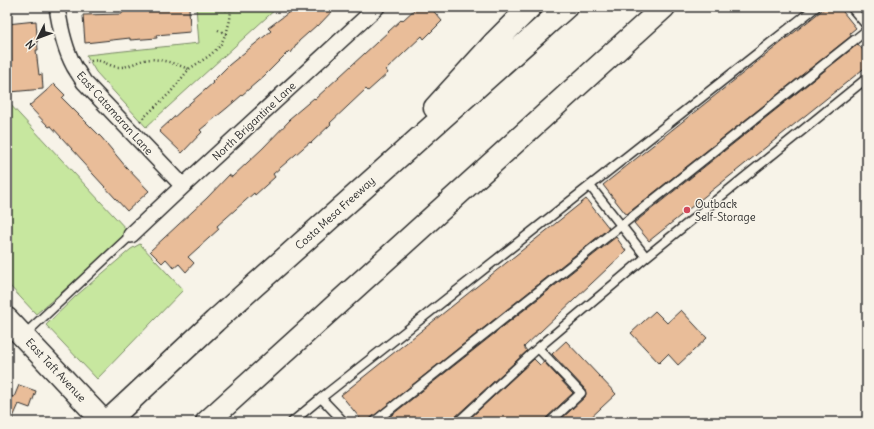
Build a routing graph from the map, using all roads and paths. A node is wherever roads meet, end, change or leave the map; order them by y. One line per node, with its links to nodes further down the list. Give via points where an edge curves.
1 (57, 7): 14 (street, East Catamaran Lane, via 65,44)
2 (218, 7): 10 (path)
3 (238, 7): 10 (path)
4 (377, 7): 18 (street, North Brigantine Lane)
5 (530, 7): 20 (main road)
6 (566, 7): 20 (main road, Costa Mesa Freeway)
7 (664, 7): 28 (main road)
8 (816, 7): 19 (lane)
9 (851, 7): 12 (lane)
10 (231, 10): 13 (path)
11 (218, 30): 13 (path)
12 (866, 31): 21 (lane)
13 (226, 34): 15 (path, via 216,50)
14 (74, 66): 15 (path, via 99,60 122,67 151,59); 17 (street, East Catamaran Lane, via 84,82)
15 (189, 69): 17 (path, via 170,93)
16 (867, 78): 23 (lane)
17 (130, 131): 18 (street, East Catamaran Lane)
18 (183, 186): 22 (street, North Brigantine Lane)
19 (590, 186): 21 (lane); 26 (lane)
20 (343, 207): 27 (main road, Costa Mesa Freeway)
21 (621, 226): 23 (lane); 31 (lane)
22 (131, 235): 24 (lane)
23 (646, 257): 25 (lane)
24 (12, 327): 27 (main road, East Taft Avenue)
25 (538, 348): 32 (lane); 33 (lane, via 581,393)
26 (321, 398): 29 (lane); 30 (lane)
27 (106, 422)
28 (207, 422)
29 (292, 422)
30 (344, 422)
31 (374, 422)
32 (458, 422)
33 (550, 422)

